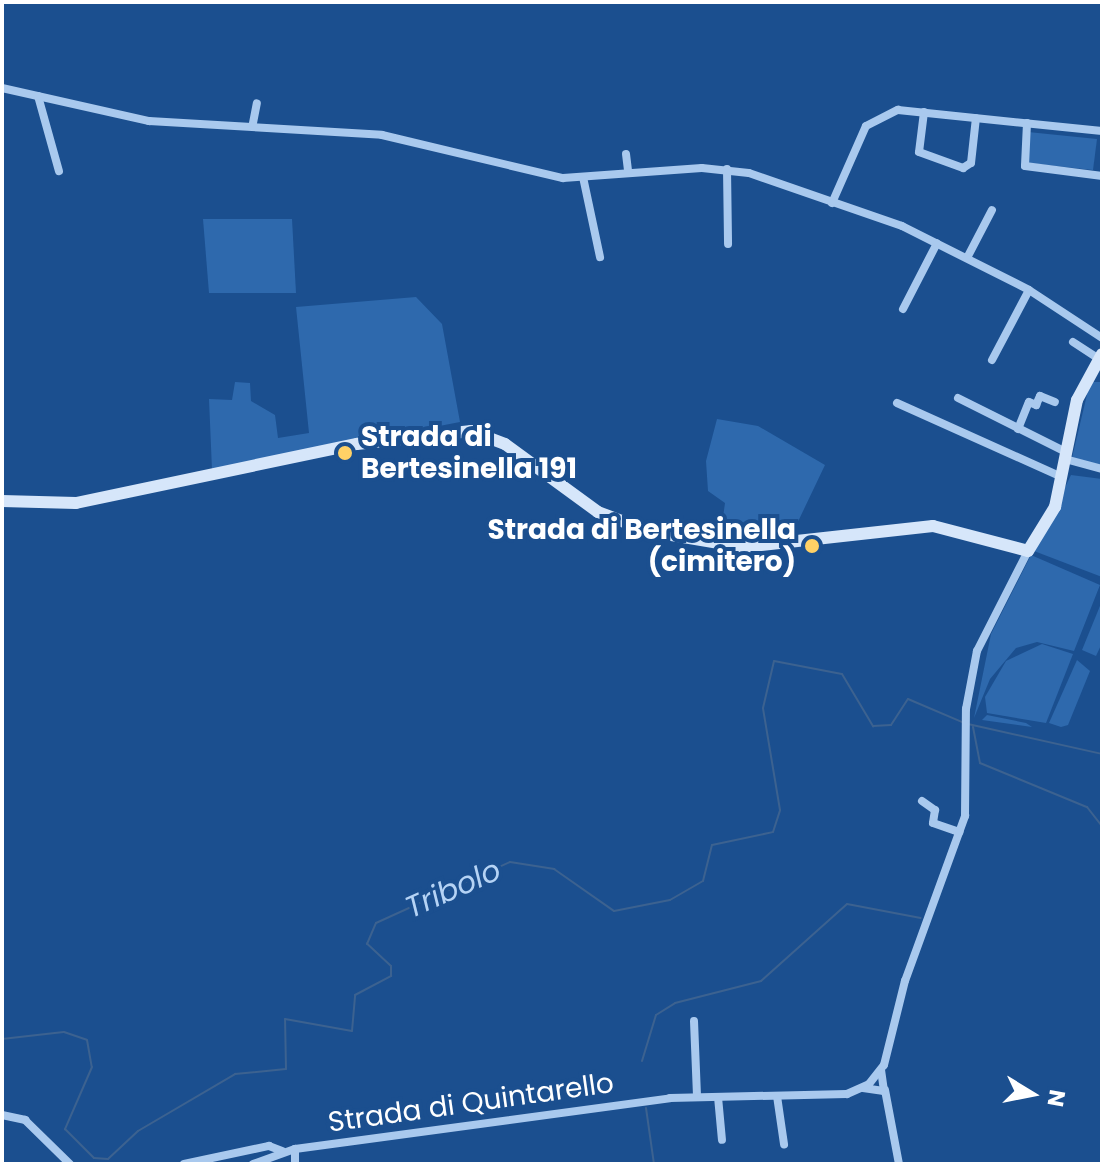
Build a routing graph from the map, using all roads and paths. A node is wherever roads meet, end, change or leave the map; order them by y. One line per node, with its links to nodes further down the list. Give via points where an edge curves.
1 (2, 88): 2 (street)
2 (38, 96): 6 (street, via 149,121); 11 (street)
3 (257, 103): 6 (street)
4 (924, 112): 5 (street); 5 (street, via 919,152 963,168 971,163); 15 (street, via 898,110 866,126)
5 (976, 118): 7 (street)
6 (253, 123): 14 (street, via 382,135 546,176)
7 (1027, 123): 8 (street); 13 (street, via 1025,166)
8 (1102, 131)
9 (626, 154): 12 (street)
10 (727, 169): 12 (street); 15 (street); 18 (street)
11 (59, 171)
12 (628, 171): 14 (street)
13 (1102, 176)
14 (583, 177): 19 (street)
15 (832, 203): 17 (street)
16 (992, 210): 20 (street)
17 (937, 243): 20 (street); 22 (street)
18 (728, 244)
19 (600, 257)
20 (967, 258): 21 (street)
21 (1029, 290): 23 (street); 26 (street)
22 (903, 309)
23 (1102, 338)
24 (1073, 342): 25 (street)
25 (1100, 356): 31 (street, via 1077,400)
26 (992, 360)
27 (958, 398): 30 (street)
28 (1055, 402): 30 (street, via 1040,396 1036,405 1029,402)
29 (897, 403): 33 (street)
30 (1018, 429): 31 (street)
31 (1065, 456): 32 (street); 33 (street)
32 (1102, 469)
33 (1062, 477): 35 (street, via 1051,517)
34 (2, 501): 35 (street, via 76,503 357,444 471,431 505,444 598,512 648,531 743,547 933,526)
35 (1028, 551): 37 (street, via 983,634 966,723)
36 (922, 801): 37 (street, via 935,810 933,823)
37 (959, 832): 39 (street)
38 (694, 1021): 42 (street)
39 (881, 1070): 40 (street); 41 (street)
40 (863, 1088): 41 (street, Strada di Quintarello); 43 (street, Strada di Quintarello)
41 (885, 1090): 54 (street)
42 (697, 1096): 44 (street, Strada di Quintarello); 48 (street, Strada di Quintarello)
43 (777, 1096): 44 (street, Strada di Quintarello); 47 (street)
44 (718, 1097): 46 (street)
45 (2, 1115): 50 (street, via 25,1120)
46 (722, 1140)
47 (784, 1144)
48 (295, 1149): 49 (street, Strada di Quintarello); 53 (street)
49 (282, 1151): 51 (street, via 269,1146); 52 (street, Strada di Quintarello)
50 (70, 1164)
51 (184, 1164)
52 (253, 1164)
53 (295, 1164)
54 (899, 1164)

